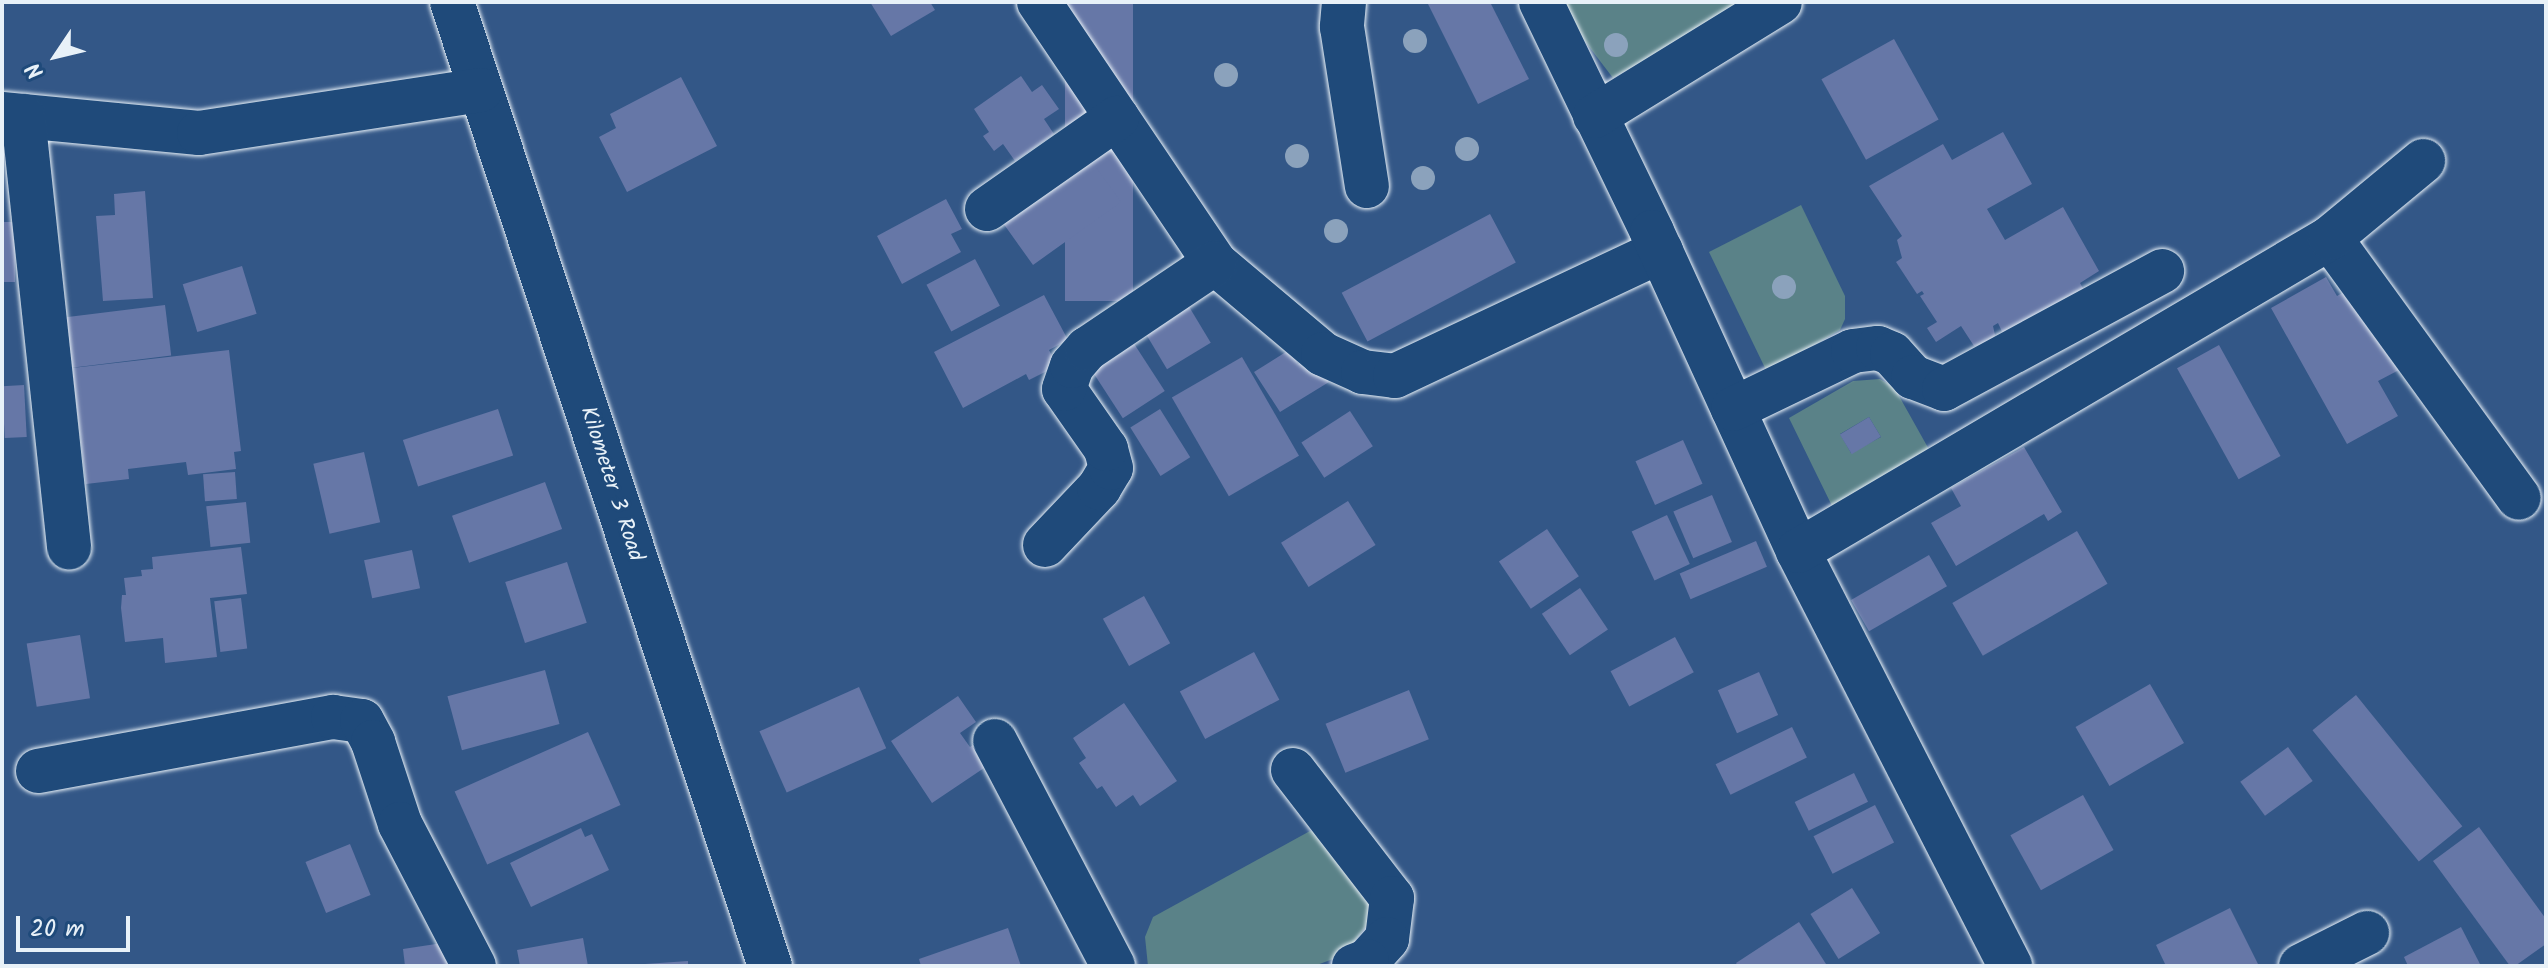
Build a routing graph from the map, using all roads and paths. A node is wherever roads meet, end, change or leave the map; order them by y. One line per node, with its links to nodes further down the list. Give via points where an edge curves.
1 (452, 2): 6 (street, Kilometer 3 Road)
2 (1039, 2): 9 (street)
3 (1344, 2): 11 (street, via 1342,27)
4 (1541, 2): 8 (street)
5 (1780, 2): 8 (street)
6 (481, 90): 7 (street, via 199,133); 27 (street, Kilometer 3 Road)
7 (12, 115): 20 (street)
8 (1595, 116): 14 (street)
9 (1117, 118): 12 (street); 15 (street)
10 (2423, 161): 13 (street)
11 (1367, 186)
12 (987, 209)
13 (2330, 238): 18 (street); 21 (street)
14 (1661, 251): 15 (street, via 1395,376 1363,372 1323,354); 17 (street)
15 (1215, 263): 19 (street, via 1087,349 1072,366 1064,389 1106,449 1111,468)
16 (2162, 271): 17 (street, via 1944,389 1913,377 1892,354 1878,348 1853,351)
17 (1733, 409): 21 (street)
18 (2519, 498)
19 (1045, 545)
20 (69, 548)
21 (1798, 551): 30 (street)
22 (995, 741): 28 (street)
23 (1293, 770): 29 (street, via 1392,898 1387,939 1367,961)
24 (38, 771): 26 (street, via 333,717 362,721 400,824)
25 (2367, 933): 31 (street)
26 (474, 966)
27 (770, 966)
28 (1113, 966)
29 (1354, 966)
30 (2010, 966)
31 (2301, 966)

